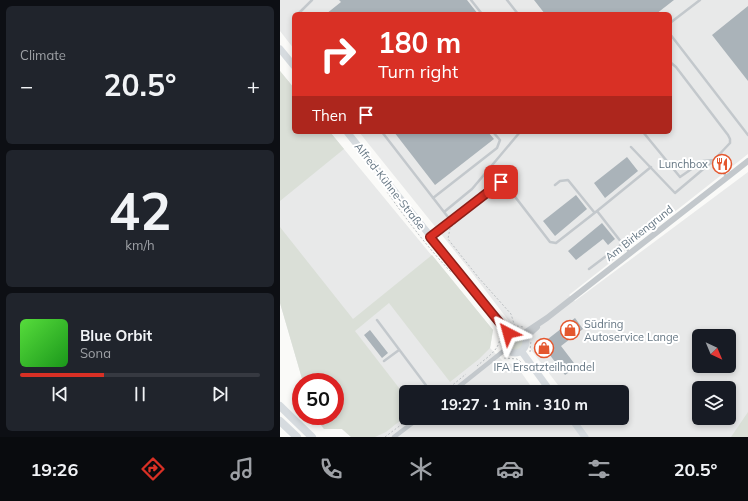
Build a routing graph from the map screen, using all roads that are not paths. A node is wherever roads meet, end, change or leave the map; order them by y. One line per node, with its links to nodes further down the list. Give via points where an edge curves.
1 (312, 0): 5 (lane)
2 (471, 0): 6 (lane)
3 (507, 0): 7 (lane)
4 (700, 0): 8 (lane)
5 (300, 12)
6 (480, 12)
7 (516, 12)
8 (672, 21)
9 (672, 37): 18 (lane)
10 (280, 49): 11 (main road)
11 (292, 64)
12 (672, 64): 20 (lane, via 730,139 730,143)
13 (349, 134): 29 (main road, Alfred-Kühne-Straße)
14 (384, 134): 25 (lane)
15 (495, 134): 25 (lane, via 500,140 497,148)
16 (518, 134): 26 (lane, via 472,189)
17 (645, 134): 20 (lane, via 680,177 703,161)
18 (748, 135)
19 (631, 147): 22 (lane)
20 (714, 160): 22 (lane, via 675,193); 23 (lane)
21 (748, 161): 23 (street, Am Birkengrund)
22 (652, 167): 27 (lane)
23 (727, 177): 31 (street, Am Birkengrund)
24 (555, 185): 27 (lane, via 568,180)
25 (433, 198): 26 (lane)
26 (444, 212): 28 (lane)
27 (596, 212): 28 (lane, via 556,243 550,242 501,182); 30 (lane)
28 (451, 221): 29 (lane)
29 (430, 237): 34 (main road, Alfred-Kühne-Straße)
30 (622, 244): 31 (lane); 32 (lane)
31 (630, 253): 35 (street, Am Birkengrund)
32 (589, 269)
33 (377, 320): 37 (lane)
34 (508, 330): 35 (main road); 36 (main road, via 503,341)
35 (525, 334): 38 (main road, via 526,346)
36 (506, 349): 38 (main road, via 513,354); 41 (street)
37 (399, 350): 39 (lane); 40 (lane)
38 (522, 352): 42 (main road)
39 (384, 361)
40 (426, 385)
41 (461, 385)
42 (546, 385)
43 (280, 399): 45 (highway)
44 (280, 406): 46 (highway)
45 (292, 415)
46 (292, 417)
47 (280, 422): 51 (highway)
48 (300, 425): 52 (highway)
49 (410, 425): 53 (street)
50 (576, 425): 54 (main road)
51 (295, 435)
52 (312, 437)
53 (394, 437)
54 (585, 437)

